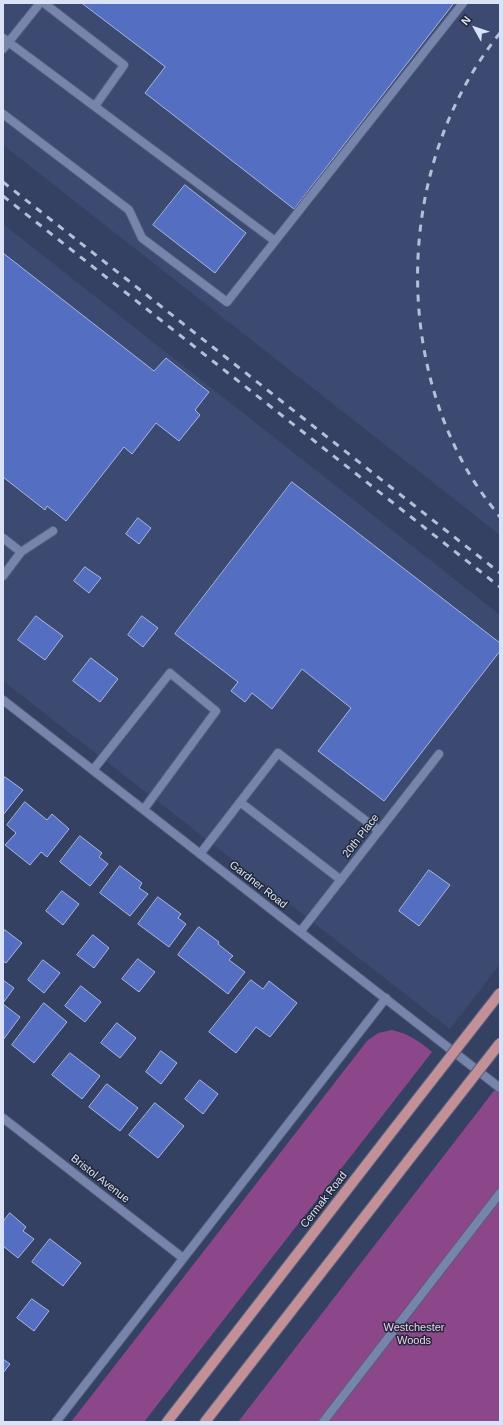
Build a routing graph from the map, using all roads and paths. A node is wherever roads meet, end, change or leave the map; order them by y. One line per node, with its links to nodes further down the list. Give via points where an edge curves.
1 (40, 3): 4 (street)
2 (44, 3): 6 (street, via 124,65)
3 (463, 3): 8 (street)
4 (6, 40): 5 (street); 6 (street)
5 (3, 49)
6 (95, 106): 8 (street)
7 (3, 114): 8 (street, via 129,210 142,238 227,302)
8 (275, 241)
9 (53, 531): 11 (street)
10 (3, 538): 11 (street)
11 (21, 552): 12 (street)
12 (3, 576)
13 (3, 700): 15 (street, Gardner Road)
14 (439, 754): 18 (street, 20th Place)
15 (93, 770): 17 (street, Gardner Road); 17 (street, via 170,673 216,711)
16 (240, 802): 18 (street, via 278,754); 19 (street); 20 (street)
17 (144, 809): 19 (street, Gardner Road)
18 (379, 831): 20 (street, 20th Place)
19 (200, 854): 21 (street, Gardner Road)
20 (341, 880): 21 (street, 20th Place)
21 (300, 932): 23 (street, Gardner Road)
22 (500, 993): 30 (main road, Cermak Road, bridge)
23 (386, 998): 25 (street, Gardner Road); 28 (street)
24 (500, 1043): 31 (main road, bridge)
25 (500, 1088)
26 (3, 1118): 28 (street, Bristol Avenue)
27 (500, 1193): 32 (street)
28 (184, 1258): 29 (street)
29 (56, 1422)
30 (167, 1422)
31 (205, 1422)
32 (323, 1422)

